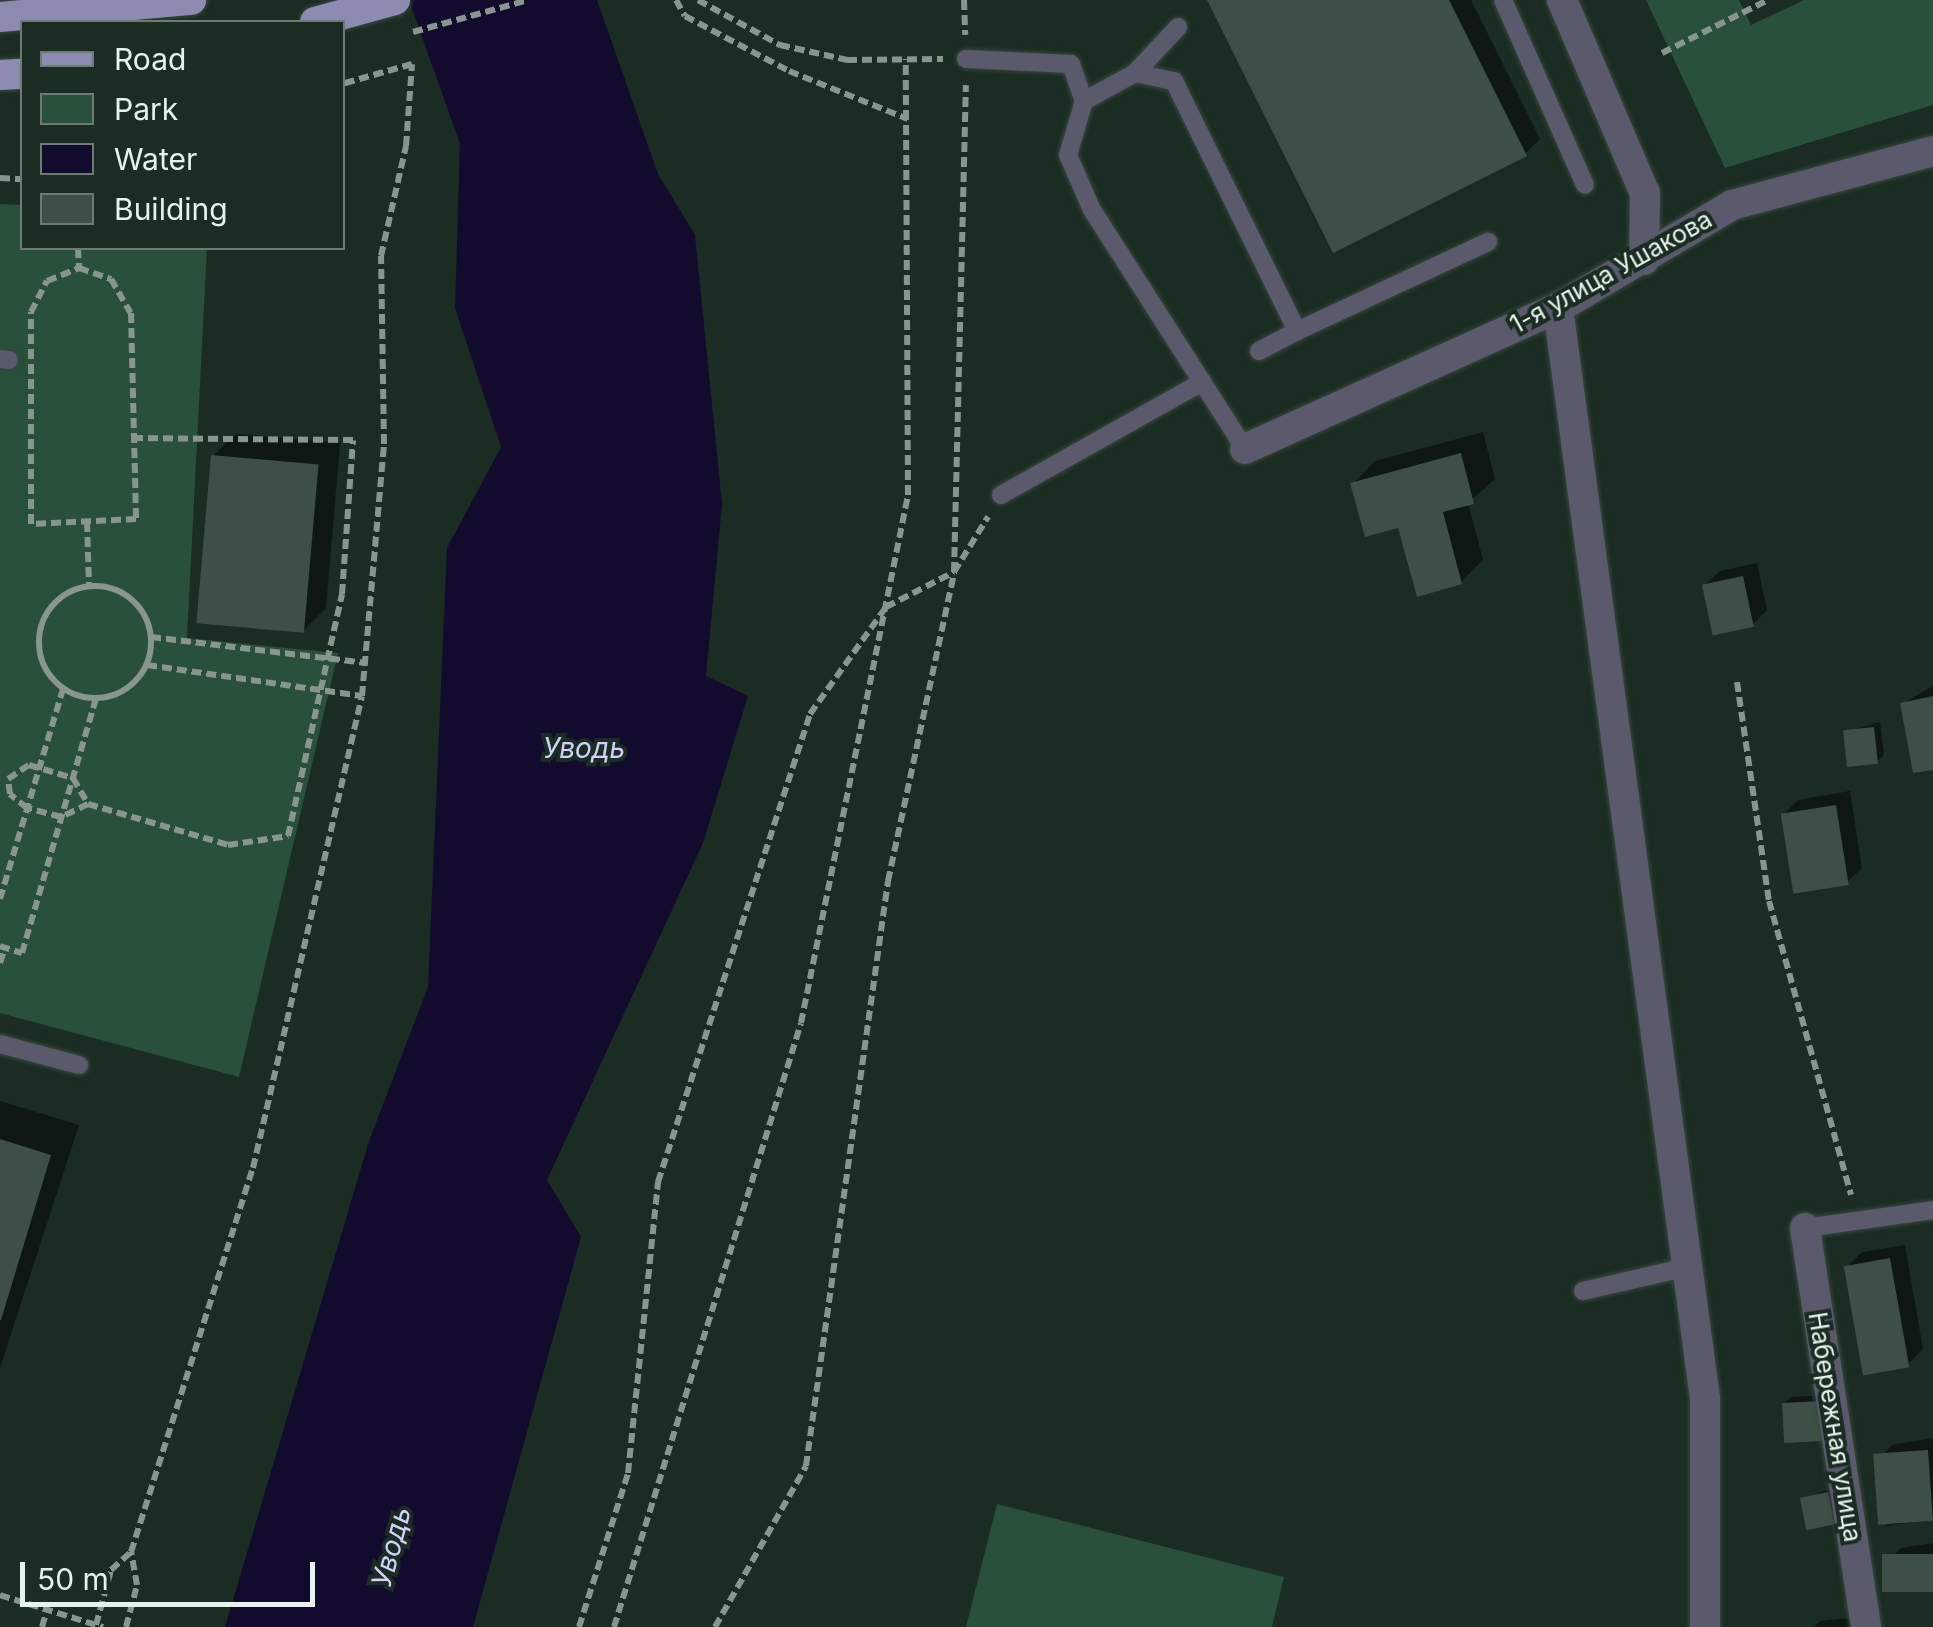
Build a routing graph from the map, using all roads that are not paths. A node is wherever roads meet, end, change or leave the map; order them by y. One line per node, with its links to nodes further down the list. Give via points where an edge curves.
1 (192, 0): 5 (main road)
2 (395, 0): 6 (main road)
3 (1503, 0): 12 (lane)
4 (1562, 0): 14 (street, via 1645,194)
5 (0, 16)
6 (321, 20)
7 (1178, 27): 9 (lane)
8 (966, 59): 10 (lane, via 1070,64)
9 (1135, 73): 10 (lane); 16 (lane, via 1174,81)
10 (1084, 101): 18 (lane, via 1068,155 1092,210)
11 (1933, 150): 14 (street, 1-я улица Ушакова, via 1732,205)
12 (1585, 185)
13 (1488, 242): 16 (lane)
14 (1644, 260): 15 (street, 1-я улица Ушакова)
15 (1558, 308): 19 (street, 1-я улица Ушакова); 25 (street)
16 (1298, 331): 17 (lane)
17 (1259, 352)
18 (1202, 382): 19 (lane); 20 (lane)
19 (1245, 449)
20 (1000, 495)
21 (0, 1044): 22 (lane)
22 (79, 1065)
23 (1933, 1210): 24 (lane)
24 (1804, 1228): 28 (street, Набережная улица)
25 (1688, 1267): 26 (lane); 27 (street, via 1704,1398)
26 (1583, 1291)
27 (1706, 1627)
28 (1866, 1627)

